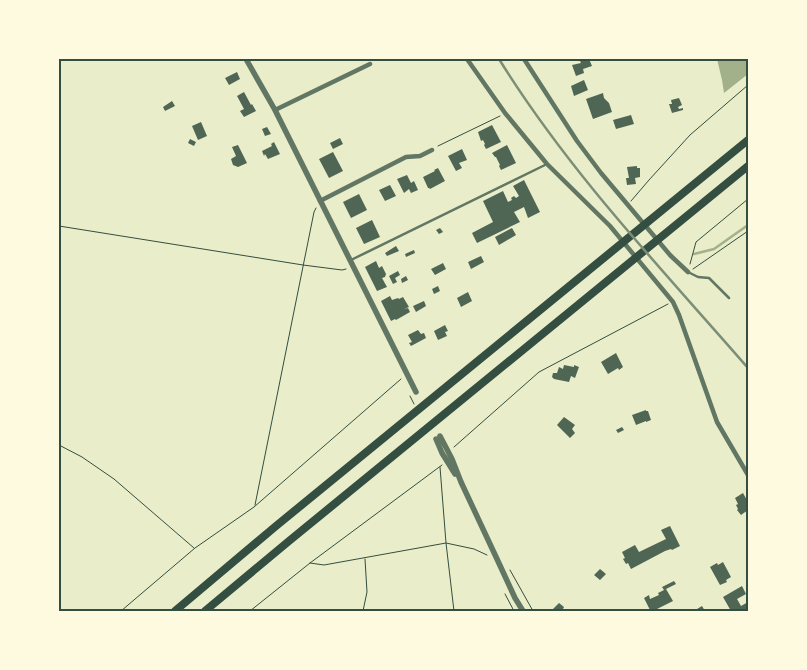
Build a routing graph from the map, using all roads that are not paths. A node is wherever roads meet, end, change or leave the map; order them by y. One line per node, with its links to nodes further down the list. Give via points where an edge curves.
1 (246, 59): 5 (street)
2 (468, 59): 8 (street, via 505,113)
3 (524, 59): 12 (street, via 601,174)
4 (370, 64): 5 (street)
5 (275, 110): 10 (street)
6 (748, 140): 17 (highway)
7 (432, 150): 10 (street, via 420,156 406,157)
8 (547, 164): 11 (lane); 16 (street, via 610,226 673,302 717,422)
9 (748, 166): 18 (highway)
10 (320, 201): 11 (street)
11 (352, 263): 14 (street)
12 (688, 272): 13 (lane, via 709,278)
13 (729, 298)
14 (416, 392)
15 (438, 438): 19 (street, via 444,458 461,482)
16 (748, 474)
17 (175, 611)
18 (205, 611)
19 (523, 611)

